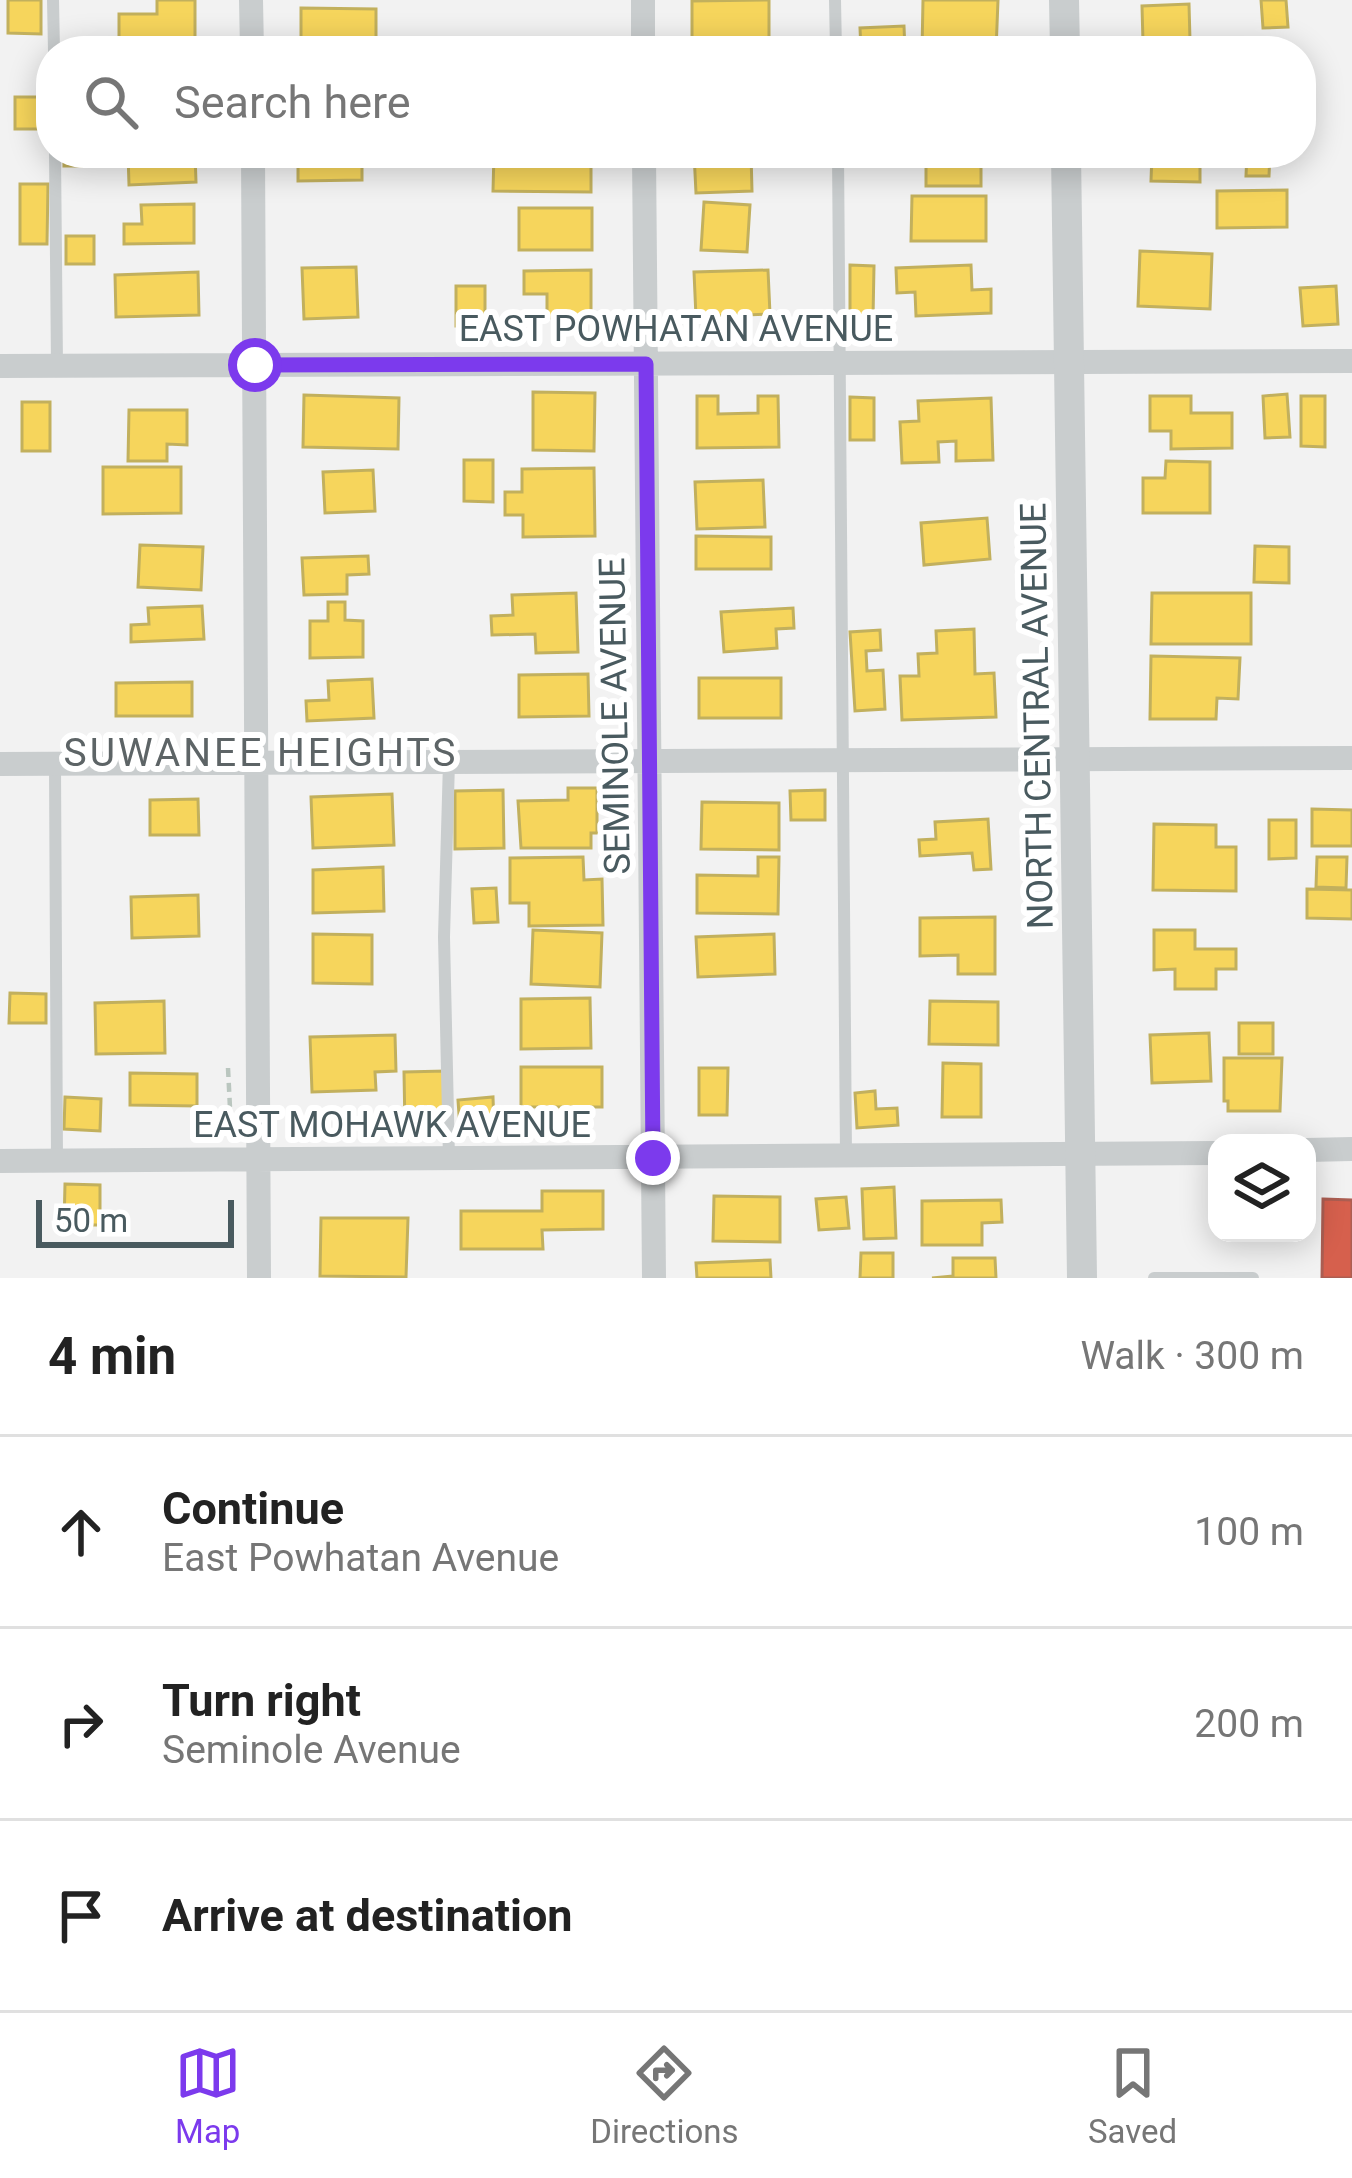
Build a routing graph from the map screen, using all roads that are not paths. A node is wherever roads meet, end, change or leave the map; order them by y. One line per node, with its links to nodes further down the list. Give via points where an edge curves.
1 (53, 0): 6 (lane)
2 (251, 0): 7 (street)
3 (643, 0): 8 (street)
4 (836, 0): 9 (lane)
5 (1064, 0): 10 (street)
6 (54, 36)
7 (251, 36)
8 (643, 36)
9 (836, 36)
10 (1065, 36)
11 (56, 168): 22 (lane)
12 (253, 168): 20 (street)
13 (644, 168): 19 (street, SEMINOLE AVENUE)
14 (838, 168): 18 (lane)
15 (1066, 168): 17 (street, NORTH CENTRAL AVENUE)
16 (1352, 361): 17 (street, EAST POWHATAN AVENUE)
17 (1069, 362): 18 (street, EAST POWHATAN AVENUE); 26 (street, NORTH CENTRAL AVENUE)
18 (841, 363): 19 (street, EAST POWHATAN AVENUE); 25 (lane)
19 (646, 364): 20 (street, EAST POWHATAN AVENUE); 24 (street, SEMINOLE AVENUE)
20 (255, 365): 22 (street, EAST POWHATAN AVENUE); 30 (street)
21 (0, 366): 22 (street, EAST POWHATAN AVENUE)
22 (57, 366)
23 (1352, 758): 26 (street)
24 (651, 760): 25 (street); 27 (street); 36 (street, SEMINOLE AVENUE)
25 (845, 760): 26 (street); 35 (lane)
26 (1076, 760): 34 (street, NORTH CENTRAL AVENUE)
27 (449, 762): 30 (street); 37 (lane)
28 (0, 764): 29 (street)
29 (55, 764): 30 (street); 39 (lane)
30 (256, 764): 40 (street)
31 (1352, 1149): 32 (street)
32 (1316, 1150)
33 (1208, 1153): 34 (street, EAST MOHAWK AVENUE)
34 (1081, 1156): 35 (street, EAST MOHAWK AVENUE); 43 (street, NORTH CENTRAL AVENUE)
35 (846, 1157): 36 (street, EAST MOHAWK AVENUE)
36 (653, 1158): 37 (street, EAST MOHAWK AVENUE); 42 (street, SEMINOLE AVENUE)
37 (448, 1160): 40 (street, EAST MOHAWK AVENUE)
38 (0, 1161): 39 (street, EAST MOHAWK AVENUE)
39 (57, 1161): 40 (street, EAST MOHAWK AVENUE)
40 (259, 1161): 41 (street)
41 (259, 1278)
42 (654, 1278)
43 (1082, 1278)
44 (1154, 1278): 45 (lane)
45 (1253, 1278)

